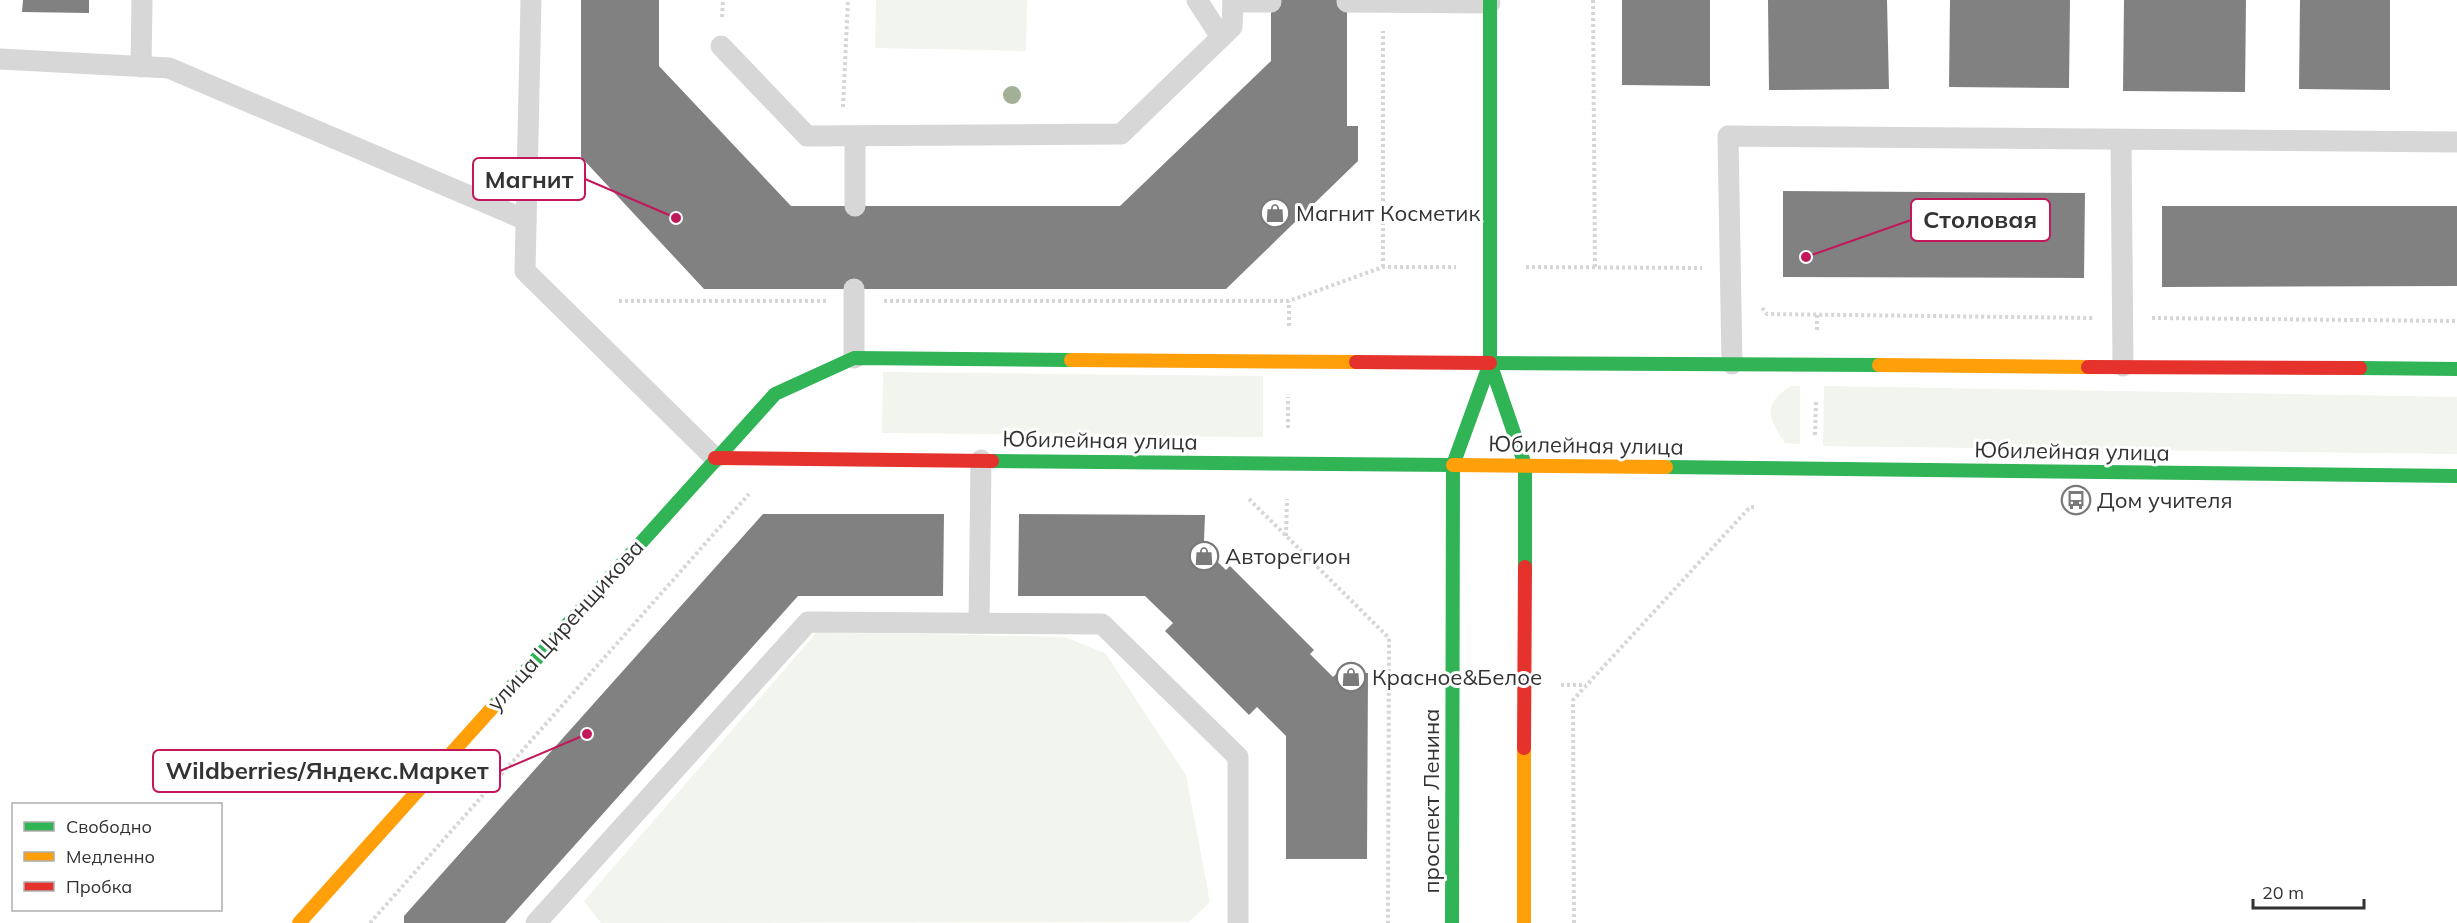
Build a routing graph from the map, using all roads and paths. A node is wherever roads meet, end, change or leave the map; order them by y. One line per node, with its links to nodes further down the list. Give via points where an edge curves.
1 (142, 0): 16 (lane)
2 (531, 0): 21 (lane)
3 (723, 0): 12 (path)
4 (848, 0): 17 (path)
5 (1197, 0): 13 (lane)
6 (1593, 0): 24 (path)
7 (1233, 1): 9 (lane); 13 (lane, via 1232,27)
8 (1490, 1): 11 (lane); 23 (main road, проспект Ленина)
9 (1271, 2)
10 (1347, 2): 11 (lane)
11 (1383, 2): 22 (path)
12 (723, 11)
13 (1221, 37): 17 (lane, via 1121,134)
14 (721, 46): 17 (lane, via 807,136)
15 (0, 59): 16 (lane)
16 (141, 67): 21 (lane, via 169,68)
17 (848, 136): 20 (lane)
18 (2121, 140): 19 (lane); 25 (lane, via 1728,136); 35 (lane)
19 (2457, 142)
20 (855, 206)
21 (526, 220): 37 (lane, via 525,271)
22 (1383, 267): 23 (path); 28 (path)
23 (1490, 267): 24 (path); 32 (main road, проспект Ленина)
24 (1595, 267): 25 (path)
25 (1731, 268): 33 (lane)
26 (854, 295): 27 (path); 28 (path); 30 (lane)
27 (619, 301)
28 (1289, 301): 31 (path)
29 (1817, 315): 34 (path)
30 (855, 358): 31 (main road); 37 (main road, улица Циренщикова, via 775,394)
31 (1288, 361): 32 (main road); 39 (path)
32 (1490, 363): 33 (main road); 40 (main road, проспект Ленина); 41 (main road, проспект Ленина)
33 (1732, 364): 34 (main road)
34 (1816, 365): 35 (main road); 42 (path)
35 (2123, 366): 36 (main road)
36 (2457, 369)
37 (715, 458): 38 (main road, Юбилейная улица); 48 (main road, улица Циренщикова)
38 (981, 460): 39 (main road, Юбилейная улица); 46 (lane)
39 (1287, 463): 40 (main road, Юбилейная улица); 45 (path)
40 (1453, 465): 41 (main road, Юбилейная улица); 52 (main road, проспект Ленина)
41 (1526, 465): 42 (main road, Юбилейная улица); 53 (main road, проспект Ленина)
42 (1815, 469): 43 (main road, Юбилейная улица)
43 (2457, 476)
44 (1750, 507): 54 (path, via 1573,700)
45 (1286, 537)
46 (979, 623): 49 (lane, via 808,622); 50 (lane, via 1102,624 1238,757)
47 (1389, 638): 51 (path)
48 (299, 923)
49 (536, 923)
50 (1239, 923)
51 (1388, 923)
52 (1452, 923)
53 (1524, 923)
54 (1574, 923)

